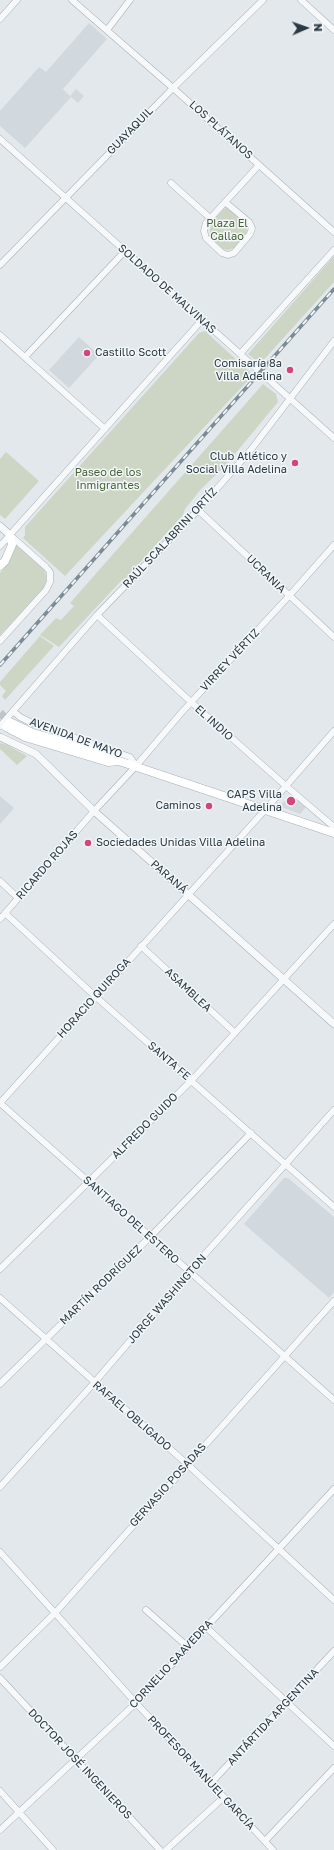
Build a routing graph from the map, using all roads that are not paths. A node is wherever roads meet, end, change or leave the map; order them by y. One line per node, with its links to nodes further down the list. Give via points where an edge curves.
1 (17, 0): 6 (street)
2 (72, 0): 7 (street, LOS PLÁTANOS)
3 (130, 0): 7 (street)
4 (263, 0): 9 (street, GUAYAQUIL)
5 (301, 0): 8 (street)
6 (0, 19)
7 (107, 30): 9 (street, LOS PLÁTANOS)
8 (334, 30)
9 (173, 88): 11 (street, LOS PLÁTANOS); 13 (street, GUAYAQUIL)
10 (0, 139): 13 (street, SOLDADO DE MALVINAS)
11 (259, 165): 14 (street); 16 (street, LOS PLÁTANOS)
12 (171, 183): 15 (street)
13 (66, 198): 18 (street, SOLDADO DE MALVINAS); 19 (street, GUAYAQUIL)
14 (225, 202): 15 (street); 15 (street, via 249,222 252,228 234,253 222,253 206,238 204,231)
15 (210, 218)
16 (334, 232)
17 (334, 250): 23 (street)
18 (125, 251): 20 (street, SOLDADO DE MALVINAS); 24 (street)
19 (0, 265)
20 (202, 320): 23 (street, SOLDADO DE MALVINAS); 26 (street)
21 (0, 335): 24 (street)
22 (334, 341): 25 (street, RAÚL SCALABRINI ORTÍZ)
23 (240, 354): 25 (street, SOLDADO DE MALVINAS)
24 (25, 357): 26 (street)
25 (291, 399): 27 (street, SOLDADO DE MALVINAS); 28 (street, RAÚL SCALABRINI ORTÍZ)
26 (105, 429): 30 (street)
27 (334, 438)
28 (198, 510): 34 (street, UCRANIA); 35 (street, RAÚL SCALABRINI ORTÍZ)
29 (0, 526): 30 (street)
30 (10, 535): 32 (street); 33 (main road, via 12,546); 37 (street, via 50,572 50,582 46,590)
31 (334, 544): 34 (street, VIRREY VÉRTIZ)
32 (0, 546)
33 (0, 566)
34 (289, 596): 36 (street, UCRANIA); 38 (street, VIRREY VÉRTIZ)
35 (97, 615): 38 (street, EL INDIO); 39 (street, RAÚL SCALABRINI ORTÍZ)
36 (334, 637)
37 (0, 641)
38 (191, 702): 43 (street, VIRREY VÉRTIZ); 44 (street, EL INDIO)
39 (13, 711): 40 (street, RAÚL SCALABRINI ORTÍZ); 43 (street, AVENIDA DE MAYO, via 30,722 130,757)
40 (6, 725): 43 (main road, AVENIDA DE MAYO)
41 (334, 731): 44 (street)
42 (0, 737): 46 (street, PARANÁ, via 36,754)
43 (136, 766): 45 (main road, AVENIDA DE MAYO); 46 (street, VIRREY VÉRTIZ)
44 (286, 786): 45 (street); 47 (street, EL INDIO)
45 (265, 810): 48 (main road, AVENIDA DE MAYO); 50 (street)
46 (94, 811): 50 (street, PARANÁ); 51 (street, RICARDO ROJAS)
47 (334, 826)
48 (334, 833)
49 (0, 881): 51 (street)
50 (189, 894): 55 (street, HORACIO QUIROGA); 56 (street, PARANÁ)
51 (18, 898): 52 (street, RICARDO ROJAS)
52 (6, 913): 53 (street, RICARDO ROJAS); 57 (street, SANTA FE)
53 (0, 919)
54 (334, 924): 56 (street, ALFREDO GUIDO)
55 (141, 946): 57 (street, HORACIO QUIROGA); 59 (street, ASAMBLEA)
56 (285, 980): 58 (street, PARANÁ); 59 (street, ALFREDO GUIDO)
57 (96, 997): 60 (street, SANTA FE); 61 (street, HORACIO QUIROGA)
58 (334, 1024)
59 (235, 1033): 60 (street, ALFREDO GUIDO)
60 (192, 1080): 63 (street, SANTA FE); 65 (street, ALFREDO GUIDO)
61 (0, 1103): 65 (street, SANTIAGO DEL ESTERO)
62 (334, 1110): 64 (street, JORGE WASHINGTON)
63 (251, 1133): 64 (street, SANTA FE); 67 (street, MARTÍN RODRÍGUEZ)
64 (286, 1164): 66 (street, SANTA FE); 69 (street, JORGE WASHINGTON)
65 (89, 1182): 67 (street, SANTIAGO DEL ESTERO); 68 (street, ALFREDO GUIDO)
66 (334, 1207)
67 (150, 1237): 69 (street, SANTIAGO DEL ESTERO); 72 (street, MARTÍN RODRÍGUEZ)
68 (0, 1269)
69 (189, 1272): 73 (street, SANTIAGO DEL ESTERO); 74 (street, JORGE WASHINGTON)
70 (0, 1298): 72 (street, RAFAEL OBLIGADO)
71 (334, 1300): 73 (street, GERVASIO POSADAS)
72 (45, 1338): 74 (street, RAFAEL OBLIGADO); 75 (street, MARTÍN RODRÍGUEZ)
73 (284, 1356): 76 (street, SANTIAGO DEL ESTERO); 77 (street, GERVASIO POSADAS)
74 (94, 1383): 77 (street, RAFAEL OBLIGADO); 78 (street, JORGE WASHINGTON)
75 (0, 1384)
76 (334, 1400)
77 (186, 1464): 80 (street, RAFAEL OBLIGADO); 84 (street, GERVASIO POSADAS)
78 (0, 1487)
79 (334, 1489): 80 (street, CORNELIO SAAVEDRA)
80 (279, 1549): 82 (street, RAFAEL OBLIGADO); 85 (street, CORNELIO SAAVEDRA)
81 (0, 1552): 84 (street, PROFESOR MANUEL GARCÍA)
82 (334, 1600)
83 (146, 1610): 86 (street)
84 (55, 1612): 88 (street, GERVASIO POSADAS); 91 (street, PROFESOR MANUEL GARCÍA)
85 (206, 1627): 86 (street, CORNELIO SAAVEDRA); 90 (street)
86 (188, 1647): 91 (street, CORNELIO SAAVEDRA)
87 (334, 1651): 90 (street, ANTÁRTIDA ARGENTINA)
88 (0, 1666)
89 (0, 1678): 93 (street, DOCTOR JOSÉ INGENIEROS)
90 (287, 1702): 92 (street); 95 (street, ANTÁRTIDA ARGENTINA)
91 (136, 1703): 93 (street, CORNELIO SAAVEDRA); 95 (street, PROFESOR MANUEL GARCÍA)
92 (334, 1746)
93 (76, 1759): 98 (street, CORNELIO SAAVEDRA); 102 (street, DOCTOR JOSÉ INGENIEROS)
94 (334, 1768): 100 (street)
95 (212, 1783): 97 (street, PROFESOR MANUEL GARCÍA)
96 (0, 1791): 98 (street)
97 (224, 1797): 100 (street, PROFESOR MANUEL GARCÍA); 103 (street)
98 (19, 1812): 99 (street, CORNELIO SAAVEDRA); 101 (street)
99 (0, 1830)
100 (265, 1841): 104 (street, PROFESOR MANUEL GARCÍA)
101 (54, 1850)
102 (160, 1850)
103 (166, 1850)
104 (273, 1850)

